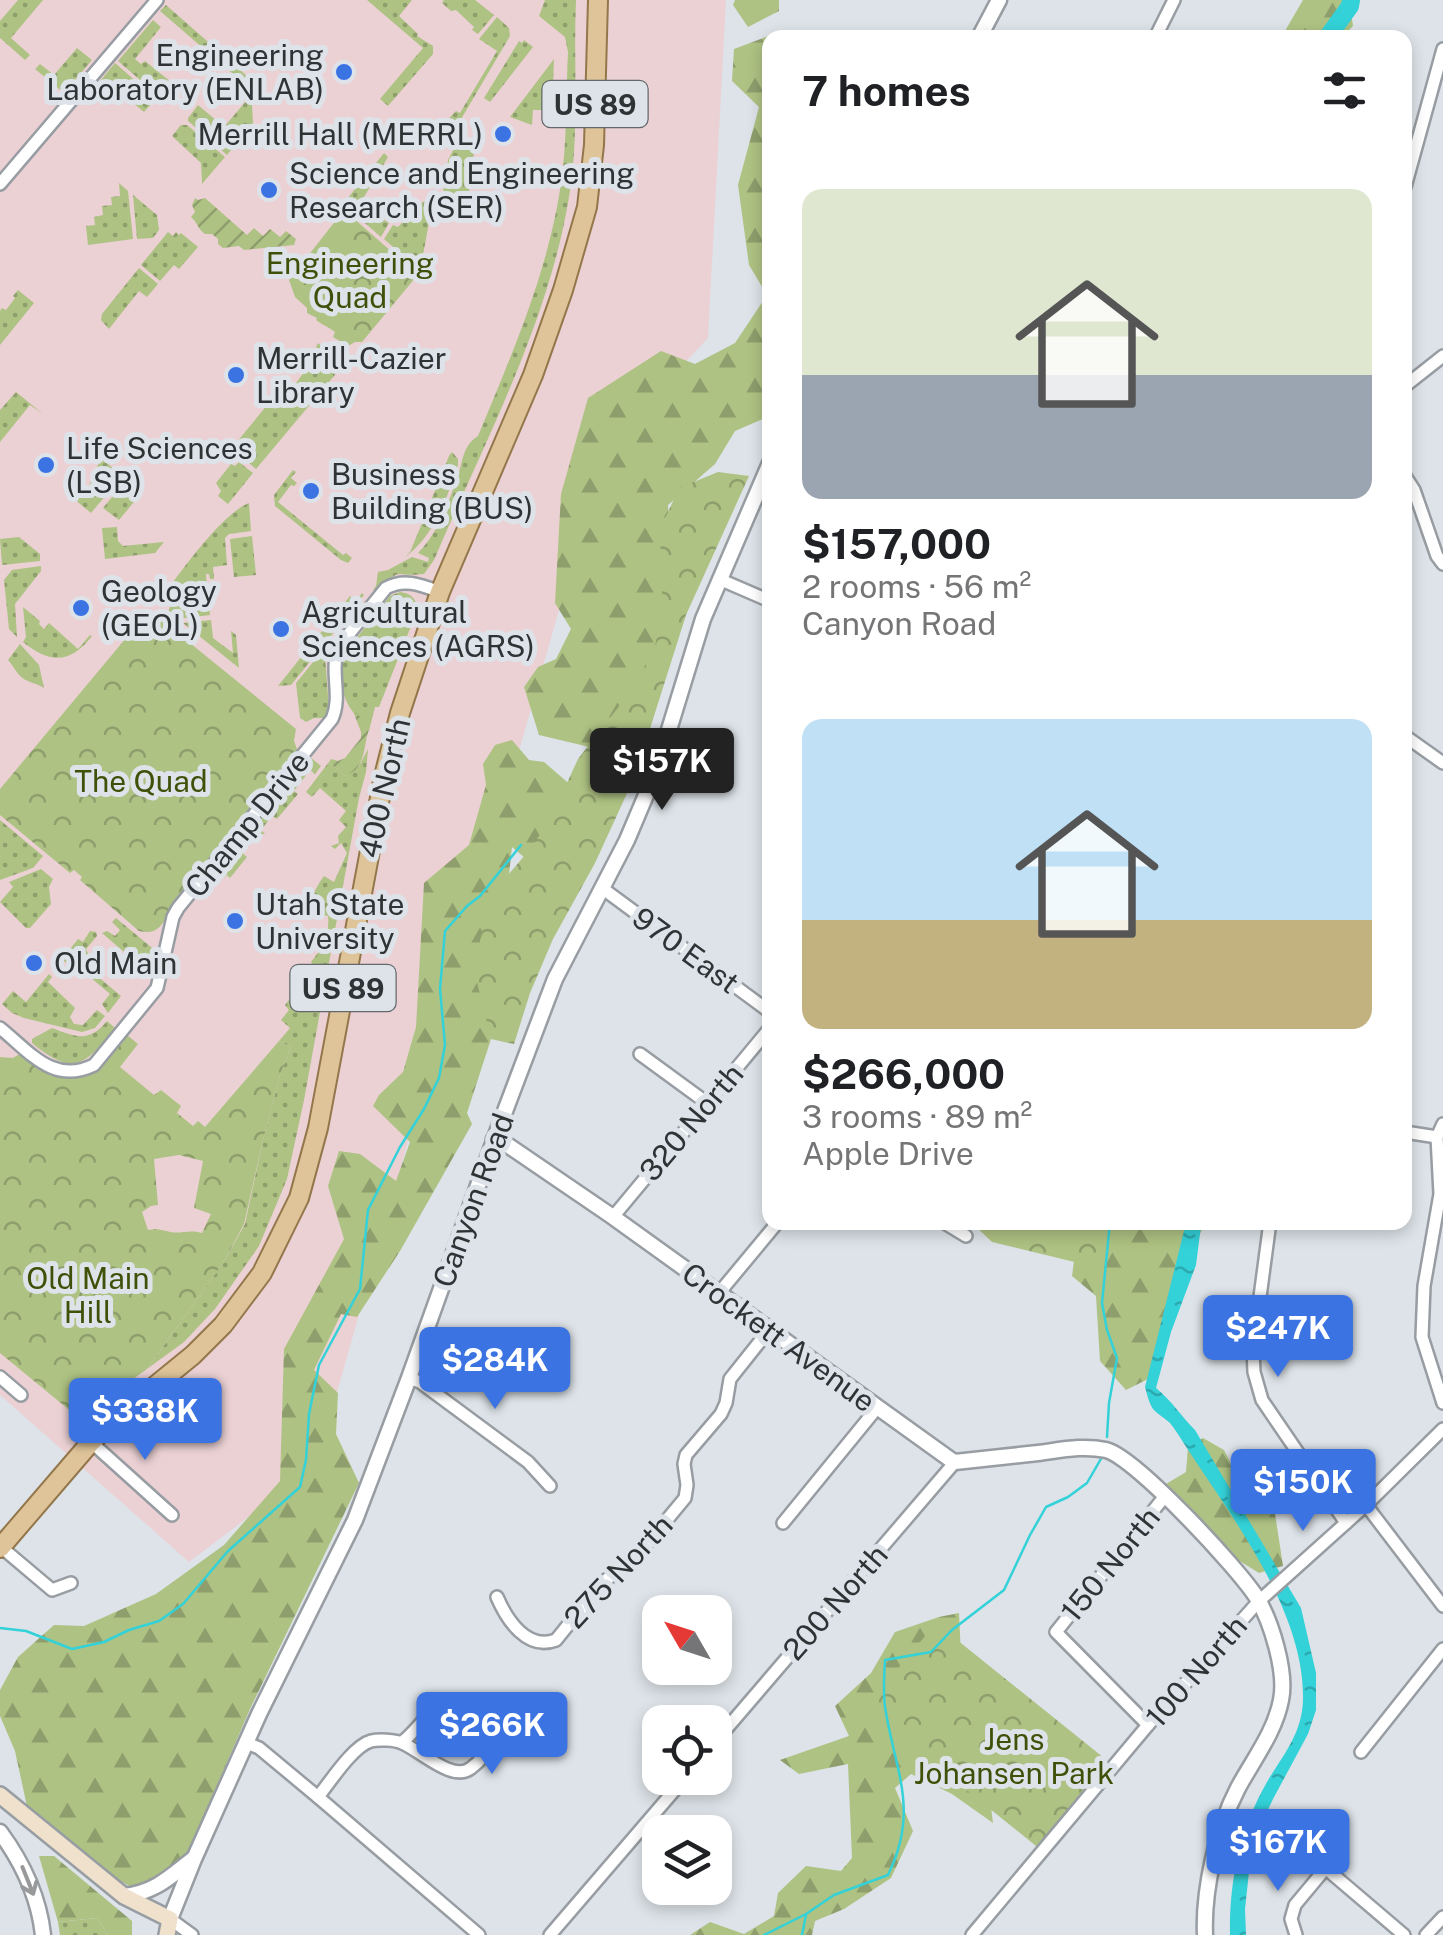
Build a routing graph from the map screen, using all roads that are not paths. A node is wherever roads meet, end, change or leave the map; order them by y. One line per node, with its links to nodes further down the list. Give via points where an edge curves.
1 (158, 0): 9 (street)
2 (598, 0): 16 (main road, 400 North / US 89, via 587,207 533,375)
3 (998, 0): 5 (street)
4 (1174, 0): 6 (street)
5 (983, 30)
6 (1159, 30)
7 (1443, 49): 8 (street)
8 (1412, 161)
9 (0, 184)
10 (1443, 356): 11 (street)
11 (1412, 380)
12 (762, 481): 15 (street, Canyon Road)
13 (1412, 487): 14 (street)
14 (1443, 564)
15 (719, 578): 17 (street); 20 (street, Canyon Road, via 657,769)
16 (440, 592): 22 (street, Champ Drive, via 404,582 386,588 340,645 332,719 178,908 157,988 94,1064 57,1070); 43 (main road, 400 North / US 89, via 384,776 299,1198 262,1272 223,1325)
17 (762, 597)
18 (1412, 741): 19 (street)
19 (1443, 763)
20 (602, 888): 21 (street, 970 East); 29 (street, Canyon Road, via 555,979)
21 (762, 1006)
22 (0, 1028)
23 (762, 1038): 25 (street, 320 North)
24 (640, 1054): 25 (street)
25 (707, 1103): 30 (street, 320 North)
26 (1443, 1124): 28 (street)
27 (1412, 1133): 28 (street)
28 (1438, 1137): 40 (street, via 1440,1194 1422,1337)
29 (494, 1139): 30 (street, Crockett Avenue); 38 (street, Canyon Road)
30 (613, 1217): 35 (street, Crockett Avenue)
31 (771, 1230): 35 (street)
32 (956, 1230): 34 (street)
33 (1269, 1230): 50 (street, via 1254,1372 1262,1400)
34 (966, 1236)
35 (719, 1293): 36 (street, Crockett Avenue)
36 (769, 1330): 41 (street, Crockett Avenue); 53 (street, 275 North, via 730,1380 721,1414 686,1454 685,1498 556,1640 535,1642 514,1626)
37 (0, 1376): 39 (street)
38 (409, 1378): 45 (street, via 528,1462); 60 (street, Canyon Road, via 356,1520)
39 (20, 1394)
40 (1443, 1403)
41 (877, 1408): 44 (street, Crockett Avenue); 49 (street)
42 (1443, 1429): 47 (street, 100 North)
43 (91, 1442): 48 (street); 51 (main road, 400 North / US 89)
44 (955, 1462): 46 (street, via 1086,1447 1111,1451); 57 (street, 200 North)
45 (550, 1486)
46 (1164, 1496): 54 (street); 58 (street, 150 North, via 1056,1632)
47 (1366, 1505): 50 (street, 100 North); 55 (street)
48 (172, 1514)
49 (783, 1523)
50 (1346, 1523): 54 (street, 100 North)
51 (0, 1548): 52 (street, via 52,1590)
52 (71, 1583)
53 (497, 1597)
54 (1259, 1601): 58 (street, 100 North); 77 (street, via 1279,1658 1282,1696 1216,1846)
55 (1443, 1606)
56 (1443, 1649): 61 (street)
57 (732, 1722)
58 (1148, 1725): 76 (street, 100 North)
59 (402, 1742): 59 (street, via 459,1773 473,1767 488,1744 481,1728 448,1706 433,1710); 64 (street, via 371,1741 358,1749)
60 (247, 1743): 64 (street); 67 (street, Canyon Road)
61 (1362, 1752)
62 (0, 1795): 69 (main road)
63 (670, 1795): 75 (street)
64 (318, 1797): 74 (street)
65 (0, 1832): 72 (street, one-way to 72, via 24,1868)
66 (1303, 1849): 68 (street)
67 (194, 1859): 69 (street, via 155,1889); 71 (street, Canyon Road)
68 (1325, 1869): 78 (street, via 1295,1905); 79 (street)
69 (124, 1896): 71 (main road)
70 (1443, 1917): 80 (street)
71 (168, 1927): 73 (street)
72 (44, 1935)
73 (192, 1935)
74 (479, 1935)
75 (550, 1935)
76 (972, 1935)
77 (1205, 1935)
78 (1296, 1935)
79 (1404, 1935)
80 (1426, 1935)

